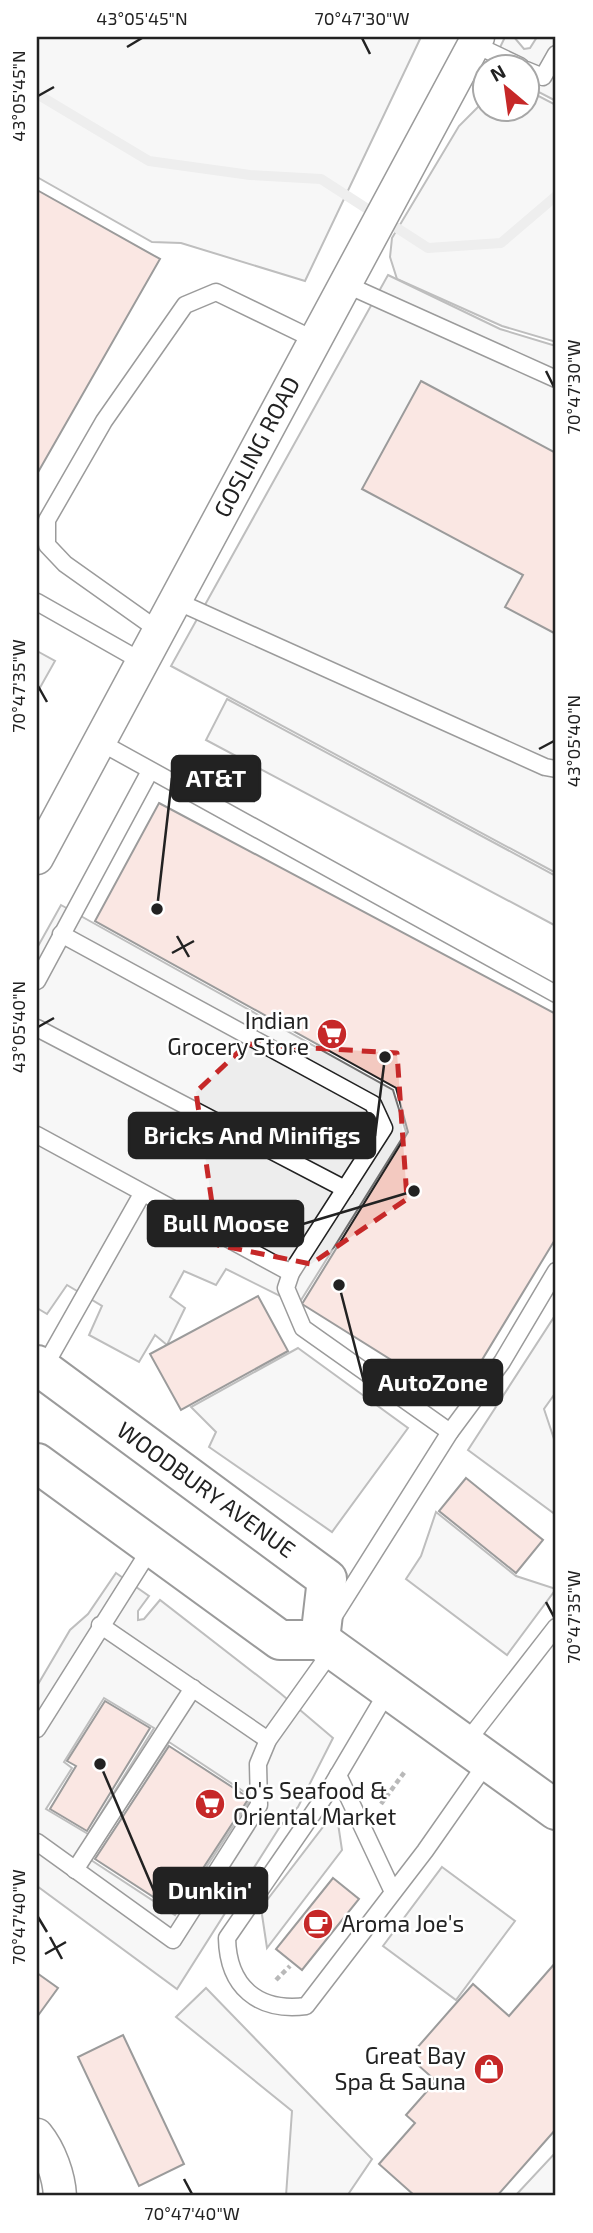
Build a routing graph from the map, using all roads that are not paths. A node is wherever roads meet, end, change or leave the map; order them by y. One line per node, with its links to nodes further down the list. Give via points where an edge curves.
1 (476, 41): 2 (lane); 5 (street, GOSLING ROAD)
2 (495, 52)
3 (556, 54): 4 (lane)
4 (540, 76)
5 (345, 284): 6 (street, GOSLING ROAD); 7 (lane)
6 (315, 340): 8 (street, GOSLING ROAD); 10 (lane, via 216,292 185,305 104,421 47,520 47,545 65,564)
7 (556, 379)
8 (174, 600): 10 (street, GOSLING ROAD); 13 (lane)
9 (37, 603): 11 (lane)
10 (158, 630): 11 (street, GOSLING ROAD)
11 (141, 661): 12 (street, GOSLING ROAD)
12 (98, 741): 14 (lane); 15 (street, GOSLING ROAD)
13 (556, 769)
14 (150, 771): 16 (lane); 18 (lane)
15 (37, 858)
16 (61, 934): 17 (lane); 21 (lane, via 373,1104 384,1128)
17 (37, 981)
18 (556, 995)
19 (37, 1028): 21 (lane)
20 (37, 1135): 22 (lane)
21 (345, 1189): 24 (lane)
22 (142, 1194): 24 (lane); 25 (lane)
23 (556, 1271): 26 (lane, via 502,1362)
24 (292, 1273): 26 (lane, via 286,1288 303,1328)
25 (40, 1367): 31 (main road, WOODBURY AVENUE, via 327,1579)
26 (450, 1432): 31 (lane)
27 (37, 1463): 28 (main road)
28 (151, 1548): 29 (lane); 31 (main road, via 280,1640)
29 (100, 1625): 32 (lane); 34 (lane)
30 (556, 1627): 36 (lane)
31 (326, 1644): 33 (main road); 35 (lane)
32 (193, 1688): 35 (lane); 40 (lane)
33 (388, 1689): 36 (main road); 37 (lane)
34 (37, 1729)
35 (268, 1740): 40 (lane, via 258,1764 259,1805 173,1940)
36 (476, 1753): 38 (main road); 41 (lane)
37 (338, 1775): 41 (lane); 41 (lane, via 227,1938 233,1973 258,1999 281,2007 306,2006)
38 (556, 1810)
39 (37, 1842): 40 (lane)
40 (75, 1870)
41 (393, 1892)
42 (40, 2139): 43 (street, via 59,2182)
43 (60, 2196)

